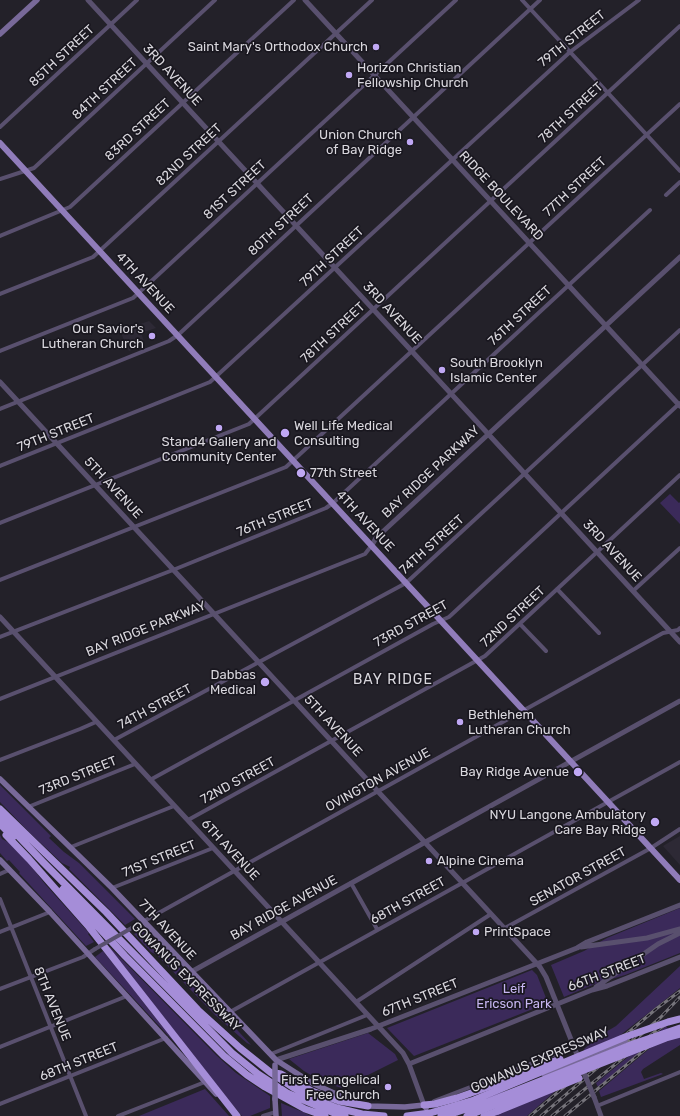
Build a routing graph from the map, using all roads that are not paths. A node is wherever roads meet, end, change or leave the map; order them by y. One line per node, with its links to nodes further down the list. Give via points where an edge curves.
1 (37, 0): 15 (main road)
2 (88, 0): 13 (street, 3RD AVENUE)
3 (137, 0): 13 (street, 85TH STREET)
4 (215, 0): 18 (street, 84TH STREET)
5 (294, 0): 21 (street, 83RD STREET)
6 (305, 0): 16 (street, RIDGE BOULEVARD)
7 (372, 0): 16 (street, 82ND STREET)
8 (456, 0): 19 (street, 81ST STREET)
9 (522, 0): 12 (street)
10 (540, 0): 12 (street, 80TH STREET)
11 (639, 0): 17 (street, 79TH STREET)
12 (531, 9): 17 (street); 23 (street, 80TH STREET)
13 (110, 24): 18 (street, 3RD AVENUE); 24 (street, 85TH STREET)
14 (680, 26): 20 (street, 78TH STREET)
15 (0, 34)
16 (336, 34): 19 (street, RIDGE BOULEVARD); 26 (street, 82ND STREET)
17 (570, 52): 20 (street); 28 (street, 79TH STREET)
18 (146, 64): 21 (street, 3RD AVENUE); 29 (street, 84TH STREET, via 34,168)
19 (375, 76): 23 (street, RIDGE BOULEVARD); 33 (street, 81ST STREET)
20 (608, 93): 25 (street); 35 (street, 78TH STREET)
21 (182, 103): 26 (street, 3RD AVENUE); 37 (street, 83RD STREET, via 88,192)
22 (680, 104): 25 (street, 77TH STREET)
23 (413, 117): 28 (street, RIDGE BOULEVARD); 38 (street, 80TH STREET)
24 (0, 128)
25 (647, 135): 30 (street); 40 (street, 77TH STREET)
26 (219, 142): 33 (street, 3RD AVENUE); 41 (street, 82ND STREET)
27 (0, 143): 29 (main road, 4TH AVENUE)
28 (452, 159): 35 (street, RIDGE BOULEVARD); 43 (street, 79TH STREET)
29 (25, 170): 31 (street, 84TH STREET); 37 (main road, 4TH AVENUE)
30 (680, 171)
31 (0, 179)
32 (680, 182): 34 (street)
33 (257, 184): 38 (street, 3RD AVENUE); 45 (street, 81ST STREET)
34 (666, 194)
35 (491, 201): 40 (street, RIDGE BOULEVARD); 47 (street, 78TH STREET)
36 (650, 210): 44 (street, 76TH STREET)
37 (62, 211): 39 (street, 83RD STREET); 41 (main road, 4TH AVENUE)
38 (296, 225): 43 (street, 3RD AVENUE); 50 (street, 80TH STREET)
39 (0, 236)
40 (529, 243): 44 (street, RIDGE BOULEVARD); 52 (street, 77TH STREET)
41 (100, 252): 45 (main road, 4TH AVENUE); 46 (street, 82ND STREET, via 93,258)
42 (680, 257): 48 (street, BAY RIDGE PARKWAY)
43 (335, 268): 47 (street, 3RD AVENUE); 54 (street, 79TH STREET)
44 (568, 285): 48 (street, RIDGE BOULEVARD); 56 (street, 76TH STREET)
45 (138, 293): 50 (main road, 4TH AVENUE); 51 (street, 81ST STREET, via 133,298)
46 (0, 294)
47 (373, 310): 52 (street, 3RD AVENUE); 60 (street, 78TH STREET)
48 (606, 326): 53 (street, RIDGE BOULEVARD); 61 (street, BAY RIDGE PARKWAY)
49 (680, 330): 53 (street, 74TH STREET)
50 (178, 335): 54 (main road, 4TH AVENUE); 57 (street, 80TH STREET, via 169,342)
51 (0, 351)
52 (412, 351): 56 (street, 3RD AVENUE); 63 (street, 77TH STREET)
53 (642, 365): 58 (street, RIDGE BOULEVARD); 65 (street, 74TH STREET)
54 (216, 377): 60 (main road, 4TH AVENUE); 62 (street, 79TH STREET, via 210,382)
55 (0, 382): 57 (street, 5TH AVENUE)
56 (451, 393): 61 (street, 3RD AVENUE); 68 (street, 76TH STREET)
57 (19, 402): 59 (street, 80TH STREET); 62 (street, 5TH AVENUE)
58 (680, 405): 69 (street, 73RD STREET)
59 (0, 409)
60 (255, 419): 63 (main road, 4TH AVENUE); 67 (street, 78TH STREET, via 249,424)
61 (488, 434): 65 (street, 3RD AVENUE); 72 (street, BAY RIDGE PARKWAY, via 376,538)
62 (57, 443): 64 (street, 79TH STREET); 67 (street, 5TH AVENUE)
63 (293, 461): 68 (main road, 4TH AVENUE); 71 (street, 77TH STREET, via 286,467)
64 (0, 466)
65 (525, 473): 69 (street, 3RD AVENUE); 77 (street, 74TH STREET)
66 (680, 475): 74 (street, 72ND STREET)
67 (96, 486): 70 (street, 78TH STREET); 71 (street, 5TH AVENUE)
68 (333, 503): 72 (main road, 4TH AVENUE); 75 (street, 76TH STREET)
69 (561, 513): 74 (street, 3RD AVENUE); 82 (street, 73RD STREET, via 449,617)
70 (0, 523)
71 (134, 527): 75 (street, 5TH AVENUE); 76 (street, 77TH STREET)
72 (372, 545): 77 (main road, 4TH AVENUE); 80 (street, BAY RIDGE PARKWAY, via 365,554)
73 (680, 548): 79 (street)
74 (597, 552): 78 (street, 72ND STREET); 79 (street, 3RD AVENUE)
75 (173, 570): 80 (street, 5TH AVENUE); 86 (street, 76TH STREET)
76 (0, 580)
77 (406, 583): 82 (main road, 4TH AVENUE); 92 (street, 74TH STREET)
78 (557, 589): 83 (street, 72ND STREET); 87 (street)
79 (633, 591): 85 (street, 3RD AVENUE)
80 (214, 614): 92 (street, 5TH AVENUE); 93 (street, BAY RIDGE PARKWAY)
81 (0, 617): 86 (street, 6TH AVENUE)
82 (441, 620): 91 (main road, 4TH AVENUE); 95 (street, 73RD STREET)
83 (520, 624): 90 (street); 91 (street, 72ND STREET, via 485,656)
84 (680, 628): 85 (street, OVINGTON AVENUE)
85 (670, 631): 89 (street, 3RD AVENUE); 97 (street, OVINGTON AVENUE)
86 (14, 632): 88 (street, 76TH STREET); 93 (street, 6TH AVENUE)
87 (599, 633)
88 (0, 637)
89 (680, 642)
90 (546, 651)
91 (477, 660): 97 (main road, 4TH AVENUE); 100 (street, 72ND STREET)
92 (259, 662): 95 (street, 5TH AVENUE); 99 (street, 74TH STREET)
93 (55, 677): 94 (street, BAY RIDGE PARKWAY); 98 (street, 6TH AVENUE)
94 (0, 699)
95 (294, 700): 100 (street, 5TH AVENUE); 106 (street, 73RD STREET)
96 (680, 701): 102 (street, BAY RIDGE AVENUE)
97 (524, 711): 102 (main road, 4TH AVENUE); 107 (street, OVINGTON AVENUE)
98 (96, 722): 99 (street, 6TH AVENUE); 101 (street, 74TH STREET)
99 (114, 740): 104 (street, 6TH AVENUE)
100 (331, 740): 107 (street, 5TH AVENUE); 113 (street, 72ND STREET)
101 (0, 760)
102 (571, 762): 108 (main road, 4TH AVENUE); 117 (street, BAY RIDGE AVENUE)
103 (680, 762): 108 (street, 68TH STREET)
104 (135, 764): 106 (street, 6TH AVENUE); 110 (street, 73RD STREET)
105 (0, 779): 110 (main road, 7TH AVENUE)
106 (150, 780): 109 (street, 6TH AVENUE)
107 (378, 791): 117 (street, 5TH AVENUE); 123 (street, OVINGTON AVENUE)
108 (609, 802): 120 (main road, 4TH AVENUE); 127 (street, 68TH STREET)
109 (174, 806): 113 (street, 6TH AVENUE); 118 (street)
110 (28, 807): 118 (main road, 7TH AVENUE)
111 (0, 809): 173 (highway, GOWANUS EXPRESSWAY, via 106,912 198,1010)
112 (0, 817): 145 (highway)
113 (188, 820): 119 (street, 6TH AVENUE)
114 (0, 824): 129 (highway)
115 (0, 829): 186 (highway, via 88,927)
116 (680, 829): 120 (street, SENATOR STREET)
117 (425, 842): 126 (street, BAY RIDGE AVENUE); 127 (street, 5TH AVENUE)
118 (71, 847): 128 (main road, 7TH AVENUE)
119 (213, 848): 123 (street, 6TH AVENUE); 128 (street, 71ST STREET)
120 (651, 848): 125 (main road, 4TH AVENUE); 137 (street, SENATOR STREET)
121 (0, 860): 122 (main road)
122 (9, 870): 124 (street); 132 (main road)
123 (234, 871): 134 (street, OVINGTON AVENUE); 135 (street, 6TH AVENUE)
124 (0, 874)
125 (680, 880)
126 (351, 883): 135 (street, BAY RIDGE AVENUE); 138 (street)
127 (462, 883): 133 (street, 5TH AVENUE); 138 (street, 68TH STREET)
128 (112, 888): 134 (main road, 7TH AVENUE)
129 (67, 893): 145 (highway); 188 (highway, via 224,1056 265,1087 305,1109)
130 (0, 900): 136 (street, 8TH AVENUE)
131 (680, 905): 142 (street, 67TH STREET)
132 (50, 912): 136 (street); 143 (main road)
133 (491, 914): 137 (street, 5TH AVENUE); 153 (street)
134 (144, 921): 143 (street, OVINGTON AVENUE, bridge); 148 (main road, 7TH AVENUE)
135 (282, 922): 146 (street, 6TH AVENUE); 148 (street, BAY RIDGE AVENUE)
136 (11, 928): 140 (street); 149 (street, 8TH AVENUE)
137 (505, 928): 147 (street, 5TH AVENUE)
138 (377, 929): 146 (street, 68TH STREET)
139 (680, 929): 142 (street, via 647,938)
140 (0, 932)
141 (680, 933): 151 (street, via 658,944)
142 (576, 948): 147 (street, 67TH STREET)
143 (87, 954): 149 (street, OVINGTON AVENUE); 152 (main road)
144 (680, 957): 151 (street, 66TH STREET)
145 (139, 959): 189 (highway, via 208,1030 258,1074 287,1093)
146 (319, 962): 153 (street, 6TH AVENUE); 155 (street, 68TH STREET)
147 (537, 963): 154 (street, 5TH AVENUE, via 545,974); 159 (street, 67TH STREET)
148 (192, 972): 155 (main road, 7TH AVENUE)
149 (31, 977): 150 (street, OVINGTON AVENUE); 160 (street, 8TH AVENUE)
150 (0, 989)
151 (592, 990): 154 (street, 66TH STREET)
152 (127, 996): 160 (street); 164 (main road)
153 (356, 1002): 156 (street, 6TH AVENUE)
154 (557, 1004): 166 (street, 5TH AVENUE); 171 (street, 66TH STREET)
155 (230, 1012): 167 (main road, 7TH AVENUE)
156 (367, 1015): 159 (street, 6TH AVENUE); 167 (street, 67TH STREET)
157 (680, 1019): 163 (highway, GOWANUS EXPRESSWAY, bridge)
158 (668, 1024): 168 (main road, bridge)
159 (378, 1026): 170 (street, 67TH STREET); 171 (street, 6TH AVENUE, via 403,1053)
160 (50, 1027): 165 (street); 175 (street, 8TH AVENUE)
161 (680, 1028): 192 (highway, bridge, via 485,1103)
162 (676, 1034): 169 (highway, GOWANUS EXPRESSWAY, bridge); 172 (main road, bridge, via 634,1047)
163 (625, 1037): 181 (highway, bridge, via 457,1098); 191 (highway, GOWANUS EXPRESSWAY, bridge, via 474,1100 430,1113)
164 (166, 1038): 175 (street, 68TH STREET); 177 (main road)
165 (0, 1047)
166 (574, 1047): 168 (street, 5TH AVENUE); 181 (street)
167 (271, 1054): 170 (main road, 7TH AVENUE)
168 (578, 1059): 172 (street, 5TH AVENUE, bridge); 176 (main road, bridge)
169 (611, 1060): 193 (highway, GOWANUS EXPRESSWAY, bridge); 194 (highway, bridge, via 580,1077)
170 (276, 1062): 180 (main road, 7TH AVENUE, via 312,1083); 183 (main road, bridge)
171 (409, 1064): 181 (street, 6TH AVENUE)
172 (582, 1069): 178 (main road, bridge); 182 (street, 5TH AVENUE, bridge)
173 (270, 1072): 180 (highway, via 281,1074 312,1091 339,1101); 190 (highway, GOWANUS EXPRESSWAY, via 314,1099 337,1108)
174 (680, 1072): 182 (street)
175 (70, 1076): 179 (street, 68TH STREET); 184 (street, 8TH AVENUE)
176 (531, 1080)
177 (205, 1082): 185 (street); 186 (main road)
178 (535, 1088)
179 (0, 1104)
180 (368, 1106): 181 (main road, 7TH AVENUE)
181 (425, 1106)
182 (597, 1106): 195 (street, 5TH AVENUE)
183 (276, 1114): 187 (street)
184 (86, 1116)
185 (118, 1116)
186 (237, 1116)
187 (264, 1116)
188 (325, 1116)
189 (346, 1116)
190 (384, 1116)
191 (407, 1116)
192 (441, 1116)
193 (467, 1116)
194 (484, 1116)
195 (601, 1116)

